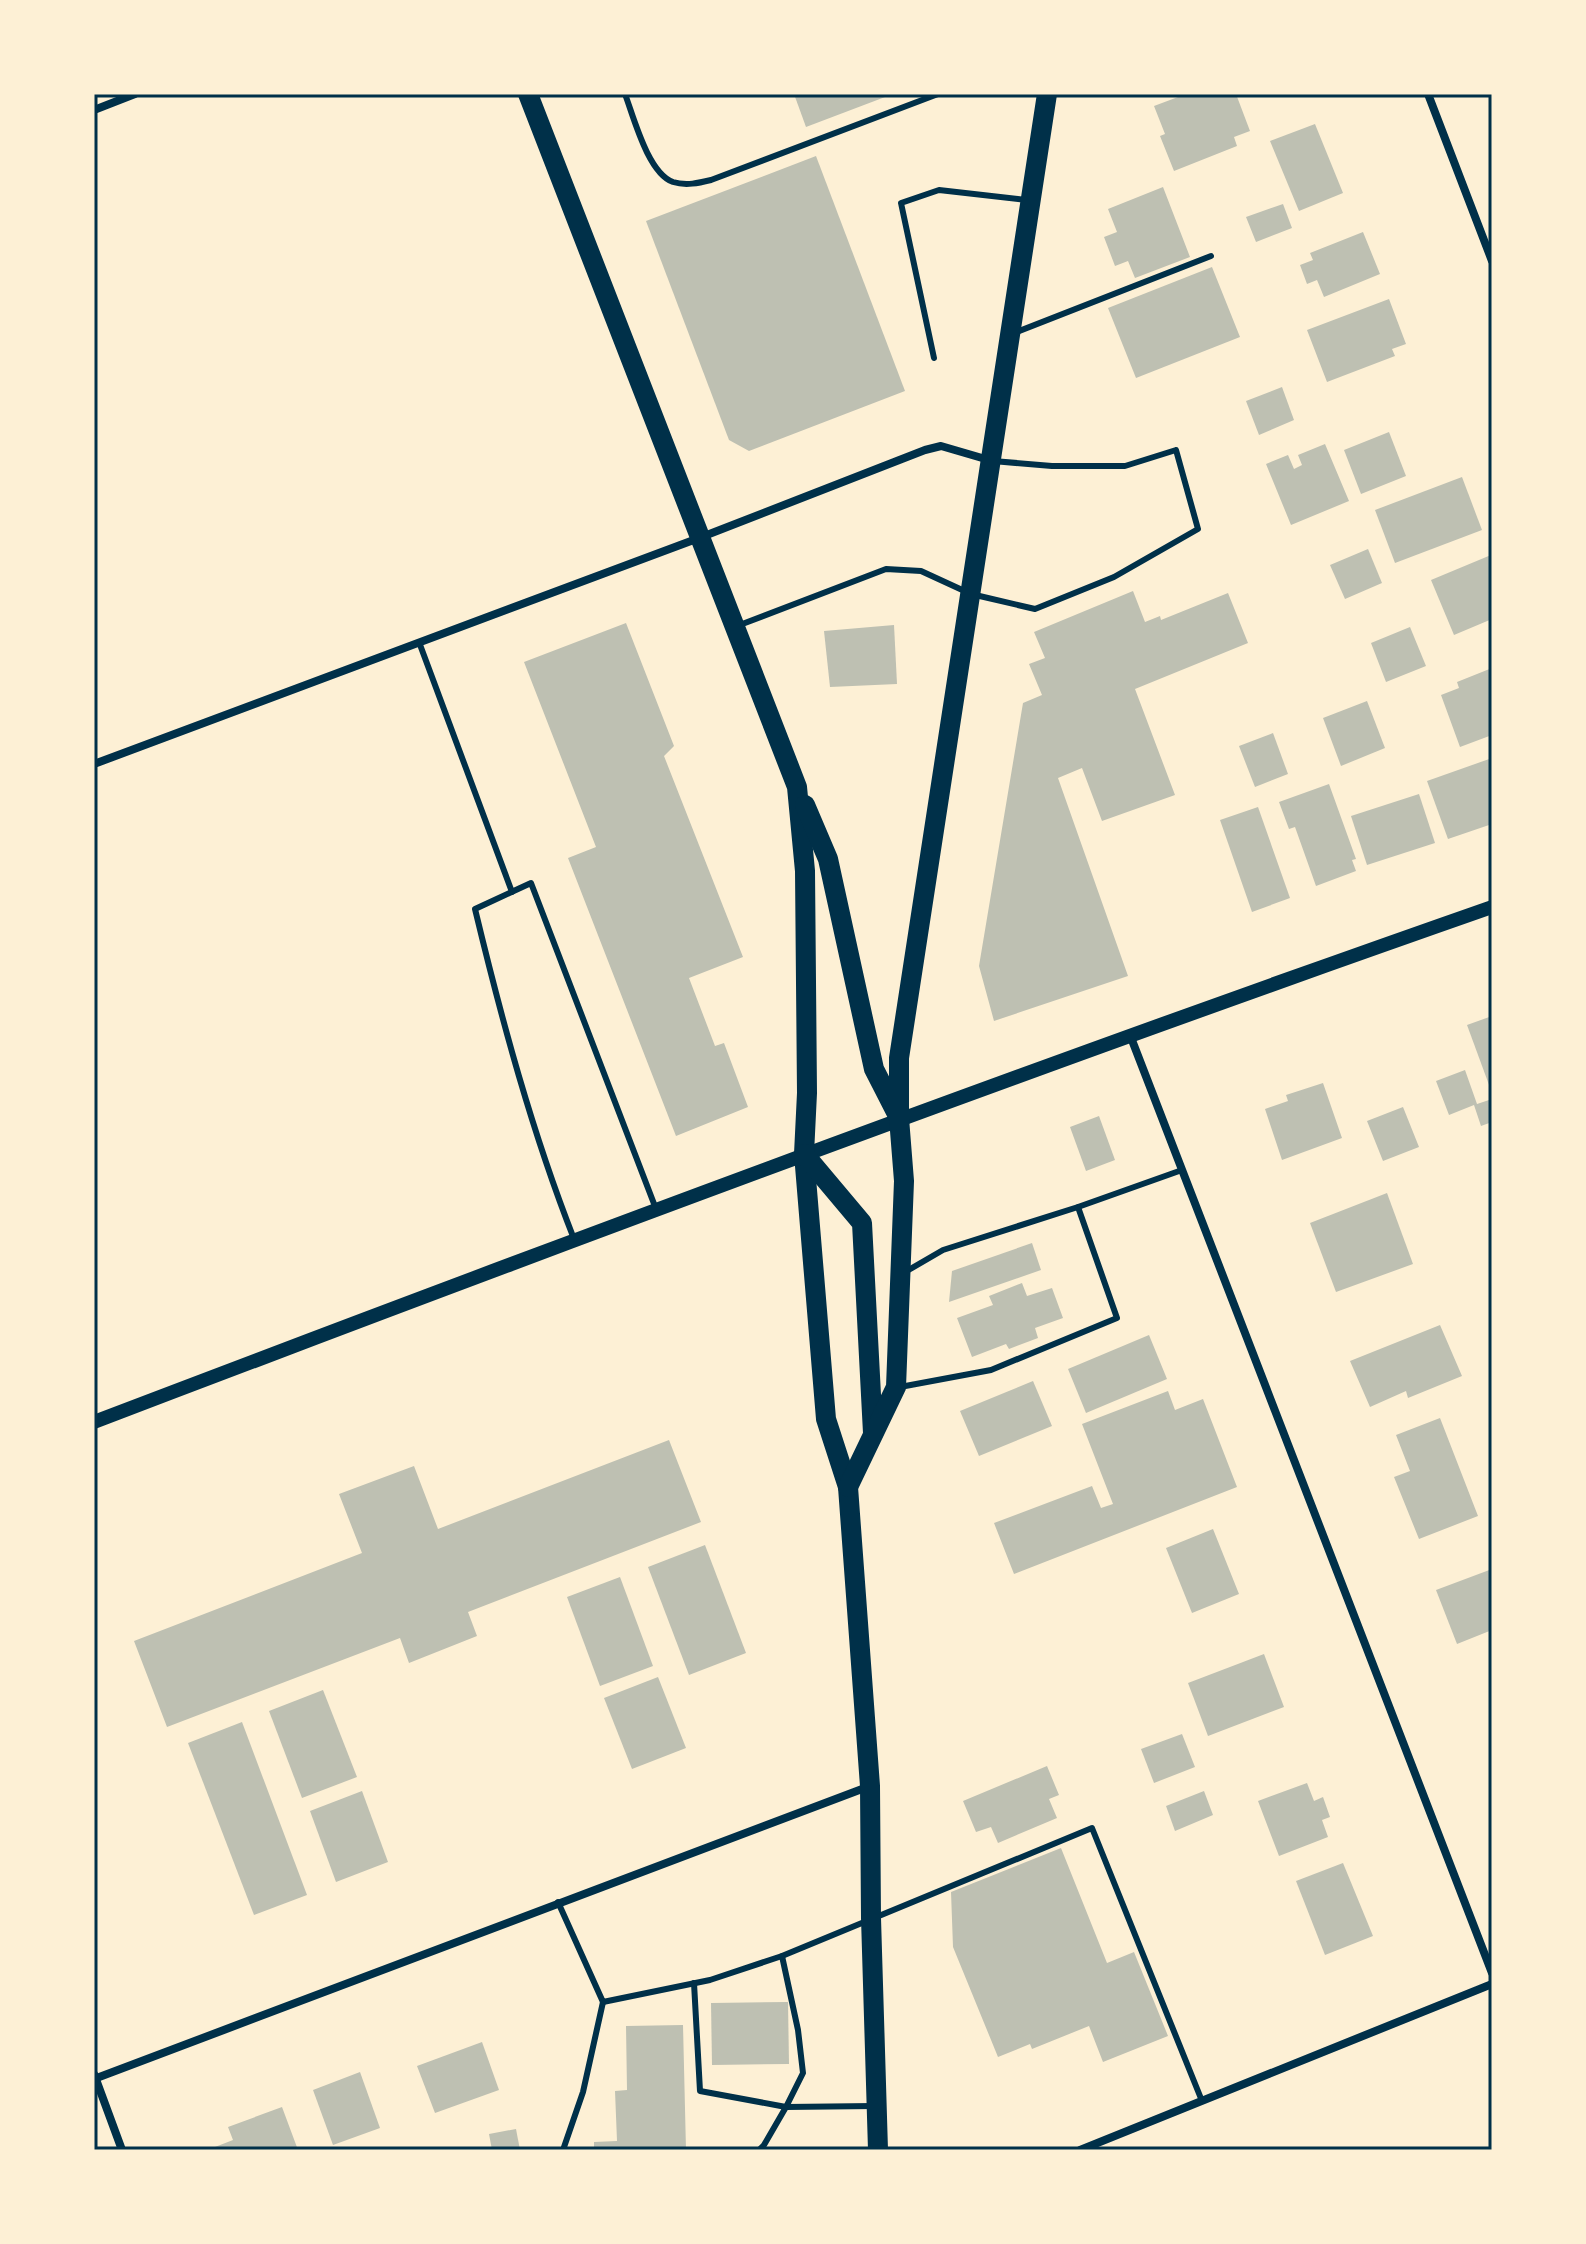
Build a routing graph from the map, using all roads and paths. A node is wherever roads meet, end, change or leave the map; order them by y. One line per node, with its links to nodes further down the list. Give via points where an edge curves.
1 (135, 94): 7 (street)
2 (528, 94): 14 (main road)
3 (625, 94): 4 (lane, via 654,165 673,182 692,184)
4 (938, 94)
5 (1047, 94): 8 (main road)
6 (1428, 94): 10 (street)
7 (94, 110)
8 (1030, 201): 11 (main road); 12 (lane, via 939,190 901,203)
9 (1211, 256): 11 (lane)
10 (1492, 261)
11 (1011, 334): 13 (main road)
12 (934, 358)
13 (989, 461): 14 (street, via 941,446 925,450); 15 (main road); 15 (lane, via 1125,466 1176,450 1198,529 1114,577 1035,609)
14 (699, 538): 16 (main road); 17 (street)
15 (971, 594): 16 (lane, via 921,571 886,569); 23 (main road, via 899,1058)
16 (734, 628): 19 (main road)
17 (419, 642): 18 (street); 20 (lane)
18 (94, 764)
19 (797, 787): 23 (main road, via 828,859 874,1069); 24 (main road, via 805,871)
20 (512, 892): 27 (lane, via 531,883); 28 (lane, via 475,909 505,1031)
21 (1492, 907): 22 (street)
22 (1130, 1034): 23 (street); 25 (street)
23 (899, 1118): 24 (street); 29 (main road)
24 (804, 1154): 27 (street); 32 (main road, via 862,1223); 33 (main road, via 826,1419)
25 (1182, 1170): 26 (lane); 38 (street)
26 (1078, 1207): 29 (lane, via 943,1250); 30 (lane, via 1117,1318 991,1370)
27 (656, 1209): 28 (street)
28 (574, 1239): 31 (street)
29 (902, 1273): 30 (main road)
30 (896, 1387): 32 (main road)
31 (94, 1422)
32 (873, 1436): 33 (main road)
33 (848, 1487): 34 (main road)
34 (870, 1786): 35 (street); 36 (main road)
35 (558, 1902): 41 (lane); 42 (street)
36 (871, 1918): 37 (lane); 43 (lane, via 1092,1828); 44 (main road)
37 (782, 1956): 39 (lane); 45 (lane, via 803,2073)
38 (1492, 1973)
39 (694, 1983): 41 (lane); 45 (lane, via 700,2091)
40 (1492, 1984): 43 (street)
41 (603, 2002): 47 (lane, via 583,2092)
42 (95, 2077): 46 (street)
43 (1202, 2101): 50 (street)
44 (877, 2106): 45 (lane); 49 (main road)
45 (786, 2107): 48 (lane)
46 (122, 2150)
47 (563, 2150)
48 (759, 2150)
49 (878, 2150)
50 (1080, 2150)

